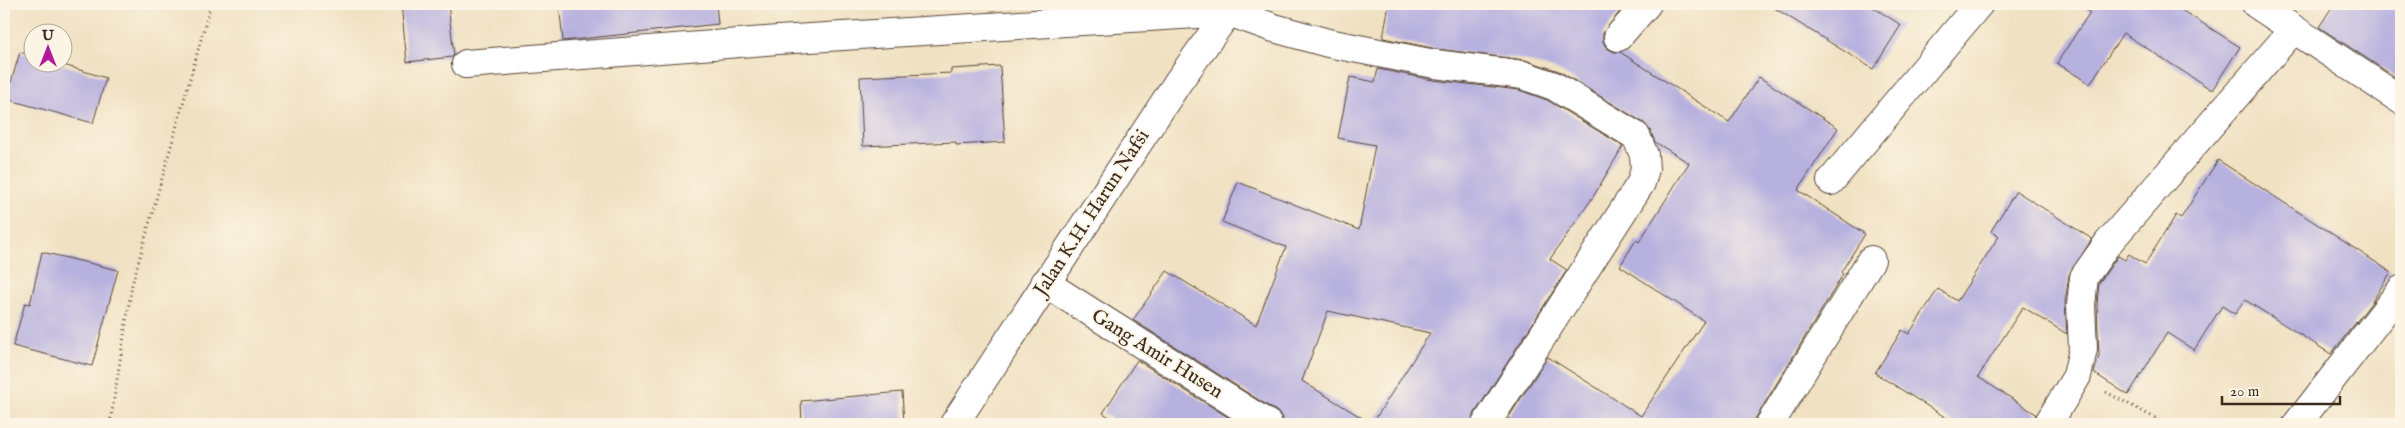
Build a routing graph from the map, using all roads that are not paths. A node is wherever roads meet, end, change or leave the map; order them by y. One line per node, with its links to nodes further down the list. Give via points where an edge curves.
1 (1647, 4): 6 (street)
2 (1980, 4): 9 (street)
3 (2256, 4): 5 (street)
4 (1231, 8): 7 (street); 11 (street, Jalan K.H. Harun Nafsi, via 1178,82); 15 (street, via 1274,28 1328,43 1435,64 1523,75 1554,86 1636,136 1644,154 1645,169 1641,182)
5 (2293, 30): 8 (street); 17 (street, via 2108,243 2084,277 2081,305 2083,349 2077,376)
6 (1618, 37)
7 (466, 64)
8 (2401, 100)
9 (1831, 180)
10 (1871, 260): 16 (street)
11 (1046, 283): 13 (street, Jalan K.H. Harun Nafsi); 14 (street, Gang Amir Husen)
12 (2401, 290): 18 (street)
13 (954, 424)
14 (1268, 424)
15 (1486, 424)
16 (1770, 424)
17 (2048, 424)
18 (2297, 424)

